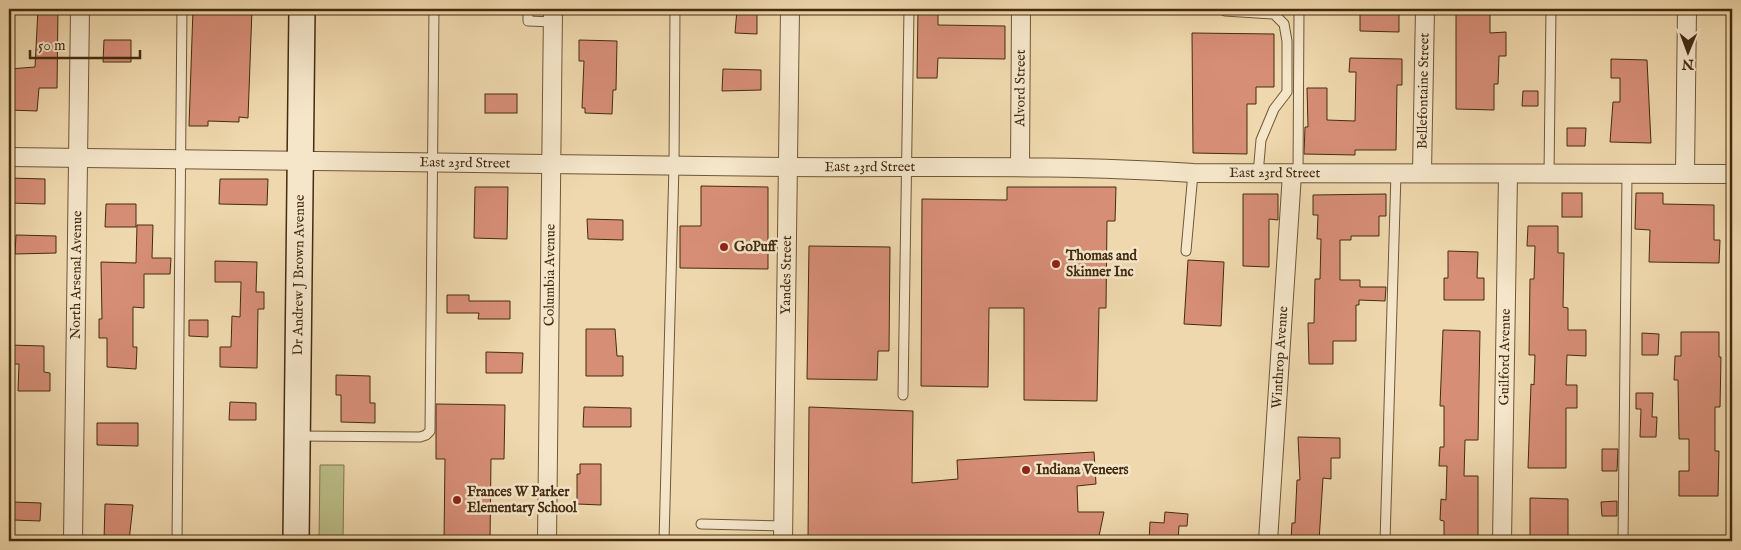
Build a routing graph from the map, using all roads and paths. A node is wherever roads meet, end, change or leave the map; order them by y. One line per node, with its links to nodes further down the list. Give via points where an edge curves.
1 (80, 9): 17 (street, North Arsenal Avenue)
2 (182, 9): 18 (lane)
3 (302, 9): 19 (main road, Dr Andrew J Brown Avenue)
4 (434, 9): 20 (lane)
5 (528, 9): 15 (lane, via 528,21)
6 (675, 9): 22 (lane)
7 (790, 9): 23 (street, Yandes Street)
8 (909, 9): 24 (lane)
9 (1020, 9): 25 (street, Alvord Street)
10 (1225, 9): 29 (lane, via 1274,14 1284,24 1287,92 1274,109 1261,140)
11 (1299, 9): 30 (lane)
12 (1425, 9): 27 (street, Bellefontaine Street)
13 (1551, 9): 32 (lane)
14 (1687, 9): 34 (street)
15 (553, 15): 21 (street, Columbia Avenue)
16 (9, 158): 17 (street, East 23rd Street)
17 (77, 158): 18 (street, East 23rd Street); 41 (street, North Arsenal Avenue)
18 (180, 159): 19 (street, East 23rd Street); 42 (lane)
19 (300, 160): 20 (street, East 23rd Street); 38 (main road, Dr Andrew J Brown Avenue)
20 (432, 163): 21 (street, East 23rd Street); 38 (lane, via 430,431 420,436)
21 (551, 164): 22 (street, East 23rd Street); 44 (street, Columbia Avenue)
22 (674, 165): 23 (street, East 23rd Street); 45 (lane)
23 (788, 167): 24 (street, East 23rd Street); 40 (street, Yandes Street)
24 (906, 167): 25 (street, East 23rd Street); 37 (lane)
25 (1020, 167): 28 (street, East 23rd Street)
26 (1396, 172): 27 (street, East 23rd Street); 30 (street, East 23rd Street); 47 (lane)
27 (1422, 172): 31 (street, East 23rd Street)
28 (1193, 173): 29 (street, East 23rd Street); 36 (lane)
29 (1258, 174): 30 (street, East 23rd Street)
30 (1295, 174): 46 (street, Winthrop Avenue)
31 (1508, 174): 32 (street, East 23rd Street); 48 (street, Guilford Avenue)
32 (1549, 174): 33 (street, East 23rd Street)
33 (1628, 174): 34 (street, East 23rd Street); 49 (lane)
34 (1685, 174): 35 (street, East 23rd Street)
35 (1732, 174)
36 (1186, 251)
37 (902, 396)
38 (297, 436): 43 (main road, Dr Andrew J Brown Avenue)
39 (701, 524): 40 (lane)
40 (783, 534)
41 (73, 541)
42 (177, 541)
43 (296, 541)
44 (546, 541)
45 (664, 541)
46 (1268, 541)
47 (1385, 541)
48 (1502, 541)
49 (1623, 541)

